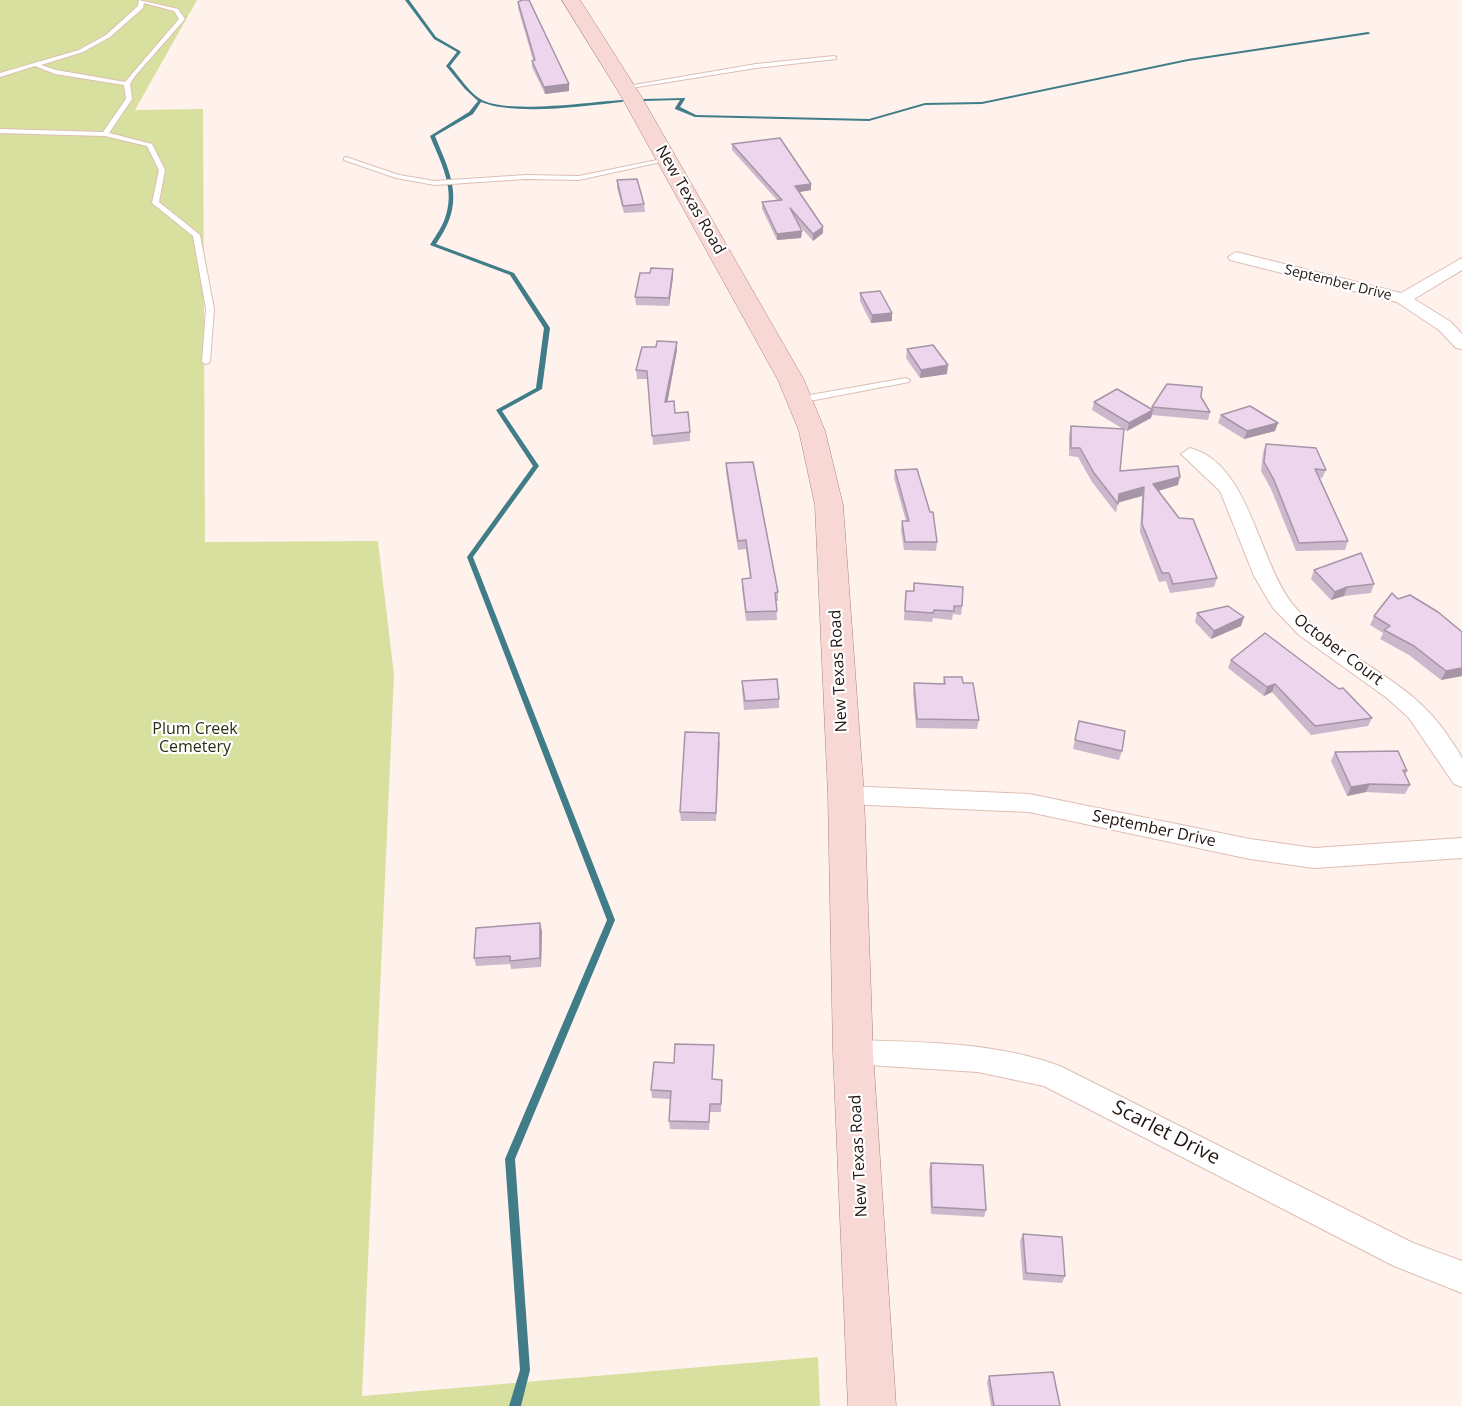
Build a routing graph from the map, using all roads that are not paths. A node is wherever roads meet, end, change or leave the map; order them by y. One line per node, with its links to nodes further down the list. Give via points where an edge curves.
1 (571, 0): 7 (main road, New Texas Road)
2 (142, 1): 4 (lane, via 141,7 108,36 81,51); 6 (lane, via 176,10 182,19)
3 (834, 58): 7 (lane)
4 (37, 65): 5 (lane); 6 (lane, via 55,72)
5 (0, 75)
6 (127, 84): 9 (lane, via 129,99)
7 (625, 87): 11 (main road, New Texas Road)
8 (0, 130): 9 (lane)
9 (105, 134): 16 (lane, via 150,145 162,170 155,203 196,235 210,309)
10 (346, 159): 11 (lane, via 398,177 435,183 579,178)
11 (667, 160): 18 (main road, New Texas Road)
12 (1236, 257): 14 (street, September Drive)
13 (1462, 263): 14 (street)
14 (1403, 299): 15 (street, September Drive, via 1444,326)
15 (1462, 344)
16 (206, 362)
17 (906, 380): 18 (lane)
18 (799, 400): 21 (main road, New Texas Road, via 812,431 829,505)
19 (1190, 454): 20 (street, October Court, via 1215,472 1230,491 1263,578 1281,606 1410,705 1432,730)
20 (1462, 778)
21 (846, 795): 22 (street, September Drive, via 1029,803 1250,849 1314,858); 23 (main road, New Texas Road)
22 (1462, 848)
23 (853, 1052): 24 (street, Scarlet Drive, via 983,1060 1050,1075 1405,1255); 25 (main road, New Texas Road)
24 (1462, 1276)
25 (872, 1406)

